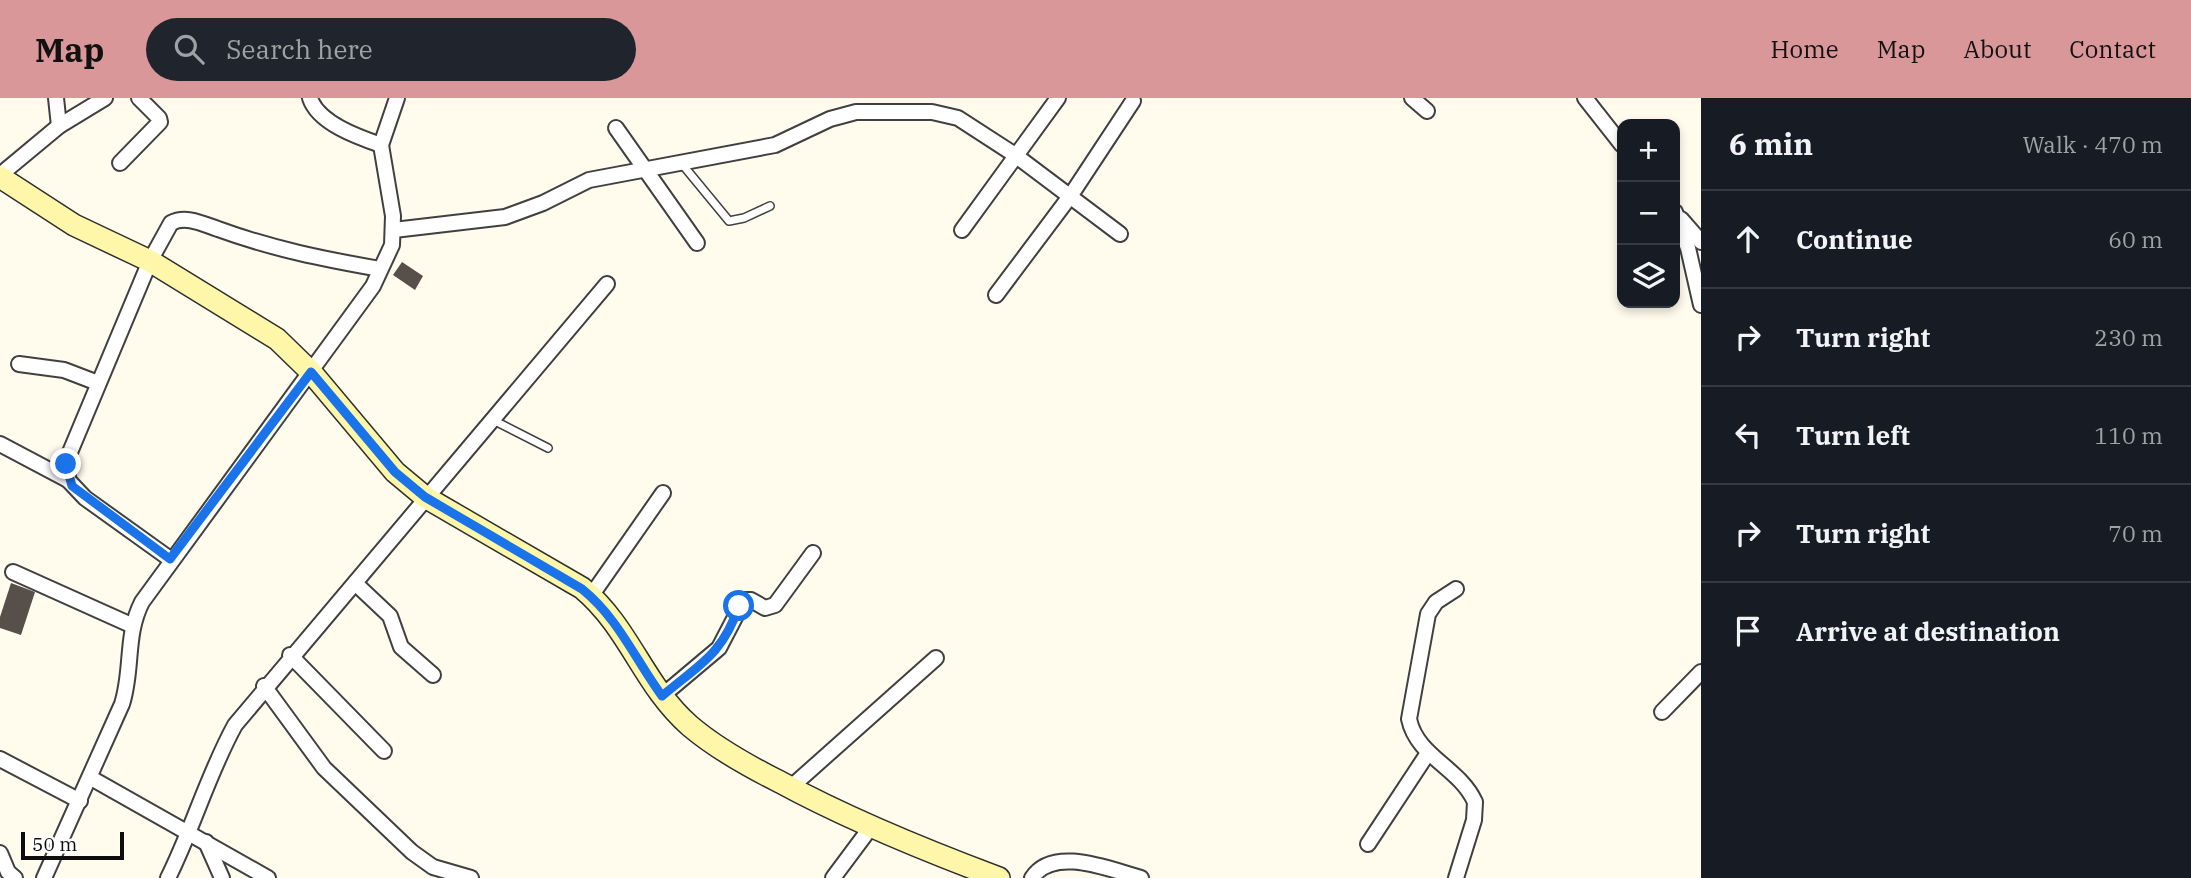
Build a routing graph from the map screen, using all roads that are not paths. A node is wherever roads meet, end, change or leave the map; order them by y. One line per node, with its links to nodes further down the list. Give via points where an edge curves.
1 (55, 98): 11 (street)
2 (105, 98): 11 (street)
3 (139, 98): 17 (street, via 160,122)
4 (310, 98): 14 (street, via 321,114)
5 (397, 98): 14 (street)
6 (1058, 98): 15 (street)
7 (1412, 98): 10 (street)
8 (1585, 98): 13 (street)
9 (1133, 101): 20 (street)
10 (1427, 111)
11 (59, 126): 19 (street)
12 (616, 128): 18 (street)
13 (1617, 139)
14 (381, 145): 24 (street)
15 (1015, 155): 16 (street, via 946,113 856,112 775,145); 20 (street); 25 (street)
16 (681, 162): 18 (street); 21 (lane, via 724,217 736,221)
17 (120, 163)
18 (643, 169): 24 (street, via 589,180 505,217); 28 (street)
19 (0, 176): 29 (street, via 74,225)
20 (1071, 195): 26 (street); 32 (street)
21 (771, 206)
22 (1680, 218): 27 (street)
23 (1680, 226): 33 (street)
24 (394, 230): 30 (street)
25 (962, 230)
26 (1120, 234)
27 (1701, 242)
28 (697, 243)
29 (150, 261): 30 (street, via 171,223 183,219 277,250); 35 (street, via 277,339); 36 (street)
30 (380, 269): 35 (street, via 373,286)
31 (607, 284): 37 (street)
32 (996, 295)
33 (1701, 305)
34 (19, 364): 36 (street, via 64,370)
35 (311, 372): 42 (street, via 395,472); 44 (street)
36 (98, 383): 40 (street, via 68,457)
37 (493, 420): 39 (lane); 42 (street)
38 (0, 444): 40 (street)
39 (548, 448)
40 (68, 480): 44 (street, via 85,498)
41 (663, 492): 48 (street)
42 (425, 497): 46 (street); 48 (street)
43 (813, 553): 55 (street, via 775,606 765,608 744,600 719,648)
44 (170, 559): 49 (street)
45 (13, 572): 49 (street)
46 (355, 583): 50 (street); 53 (street, via 390,616 401,648)
47 (1456, 589): 58 (street, via 1436,602 1423,628 1409,719 1412,735)
48 (591, 596): 55 (street, via 613,618)
49 (131, 625): 60 (street, via 126,692)
50 (290, 656): 54 (street); 57 (street)
51 (936, 658): 61 (street)
52 (1701, 672): 56 (street)
53 (433, 675)
54 (264, 686): 64 (street, via 224,744); 73 (street, via 312,755 412,852 433,867)
55 (662, 696): 61 (street, via 690,726 729,755)
56 (1662, 712)
57 (384, 751)
58 (1428, 753): 66 (street); 78 (street, via 1466,786 1475,802)
59 (0, 760): 62 (street)
60 (91, 778): 62 (street); 64 (street)
61 (790, 788): 63 (street)
62 (80, 801): 69 (street)
63 (871, 827): 74 (street); 75 (street)
64 (190, 833): 65 (street); 70 (street)
65 (206, 842): 71 (street); 72 (street)
66 (1368, 844)
67 (0, 853): 68 (street)
68 (15, 878)
69 (44, 878)
70 (168, 878)
71 (222, 878)
72 (268, 878)
73 (471, 878)
74 (833, 878)
75 (999, 878)
76 (1032, 878): 77 (street, via 1048,863 1058,862 1087,864)
77 (1141, 878)
78 (1456, 878)

